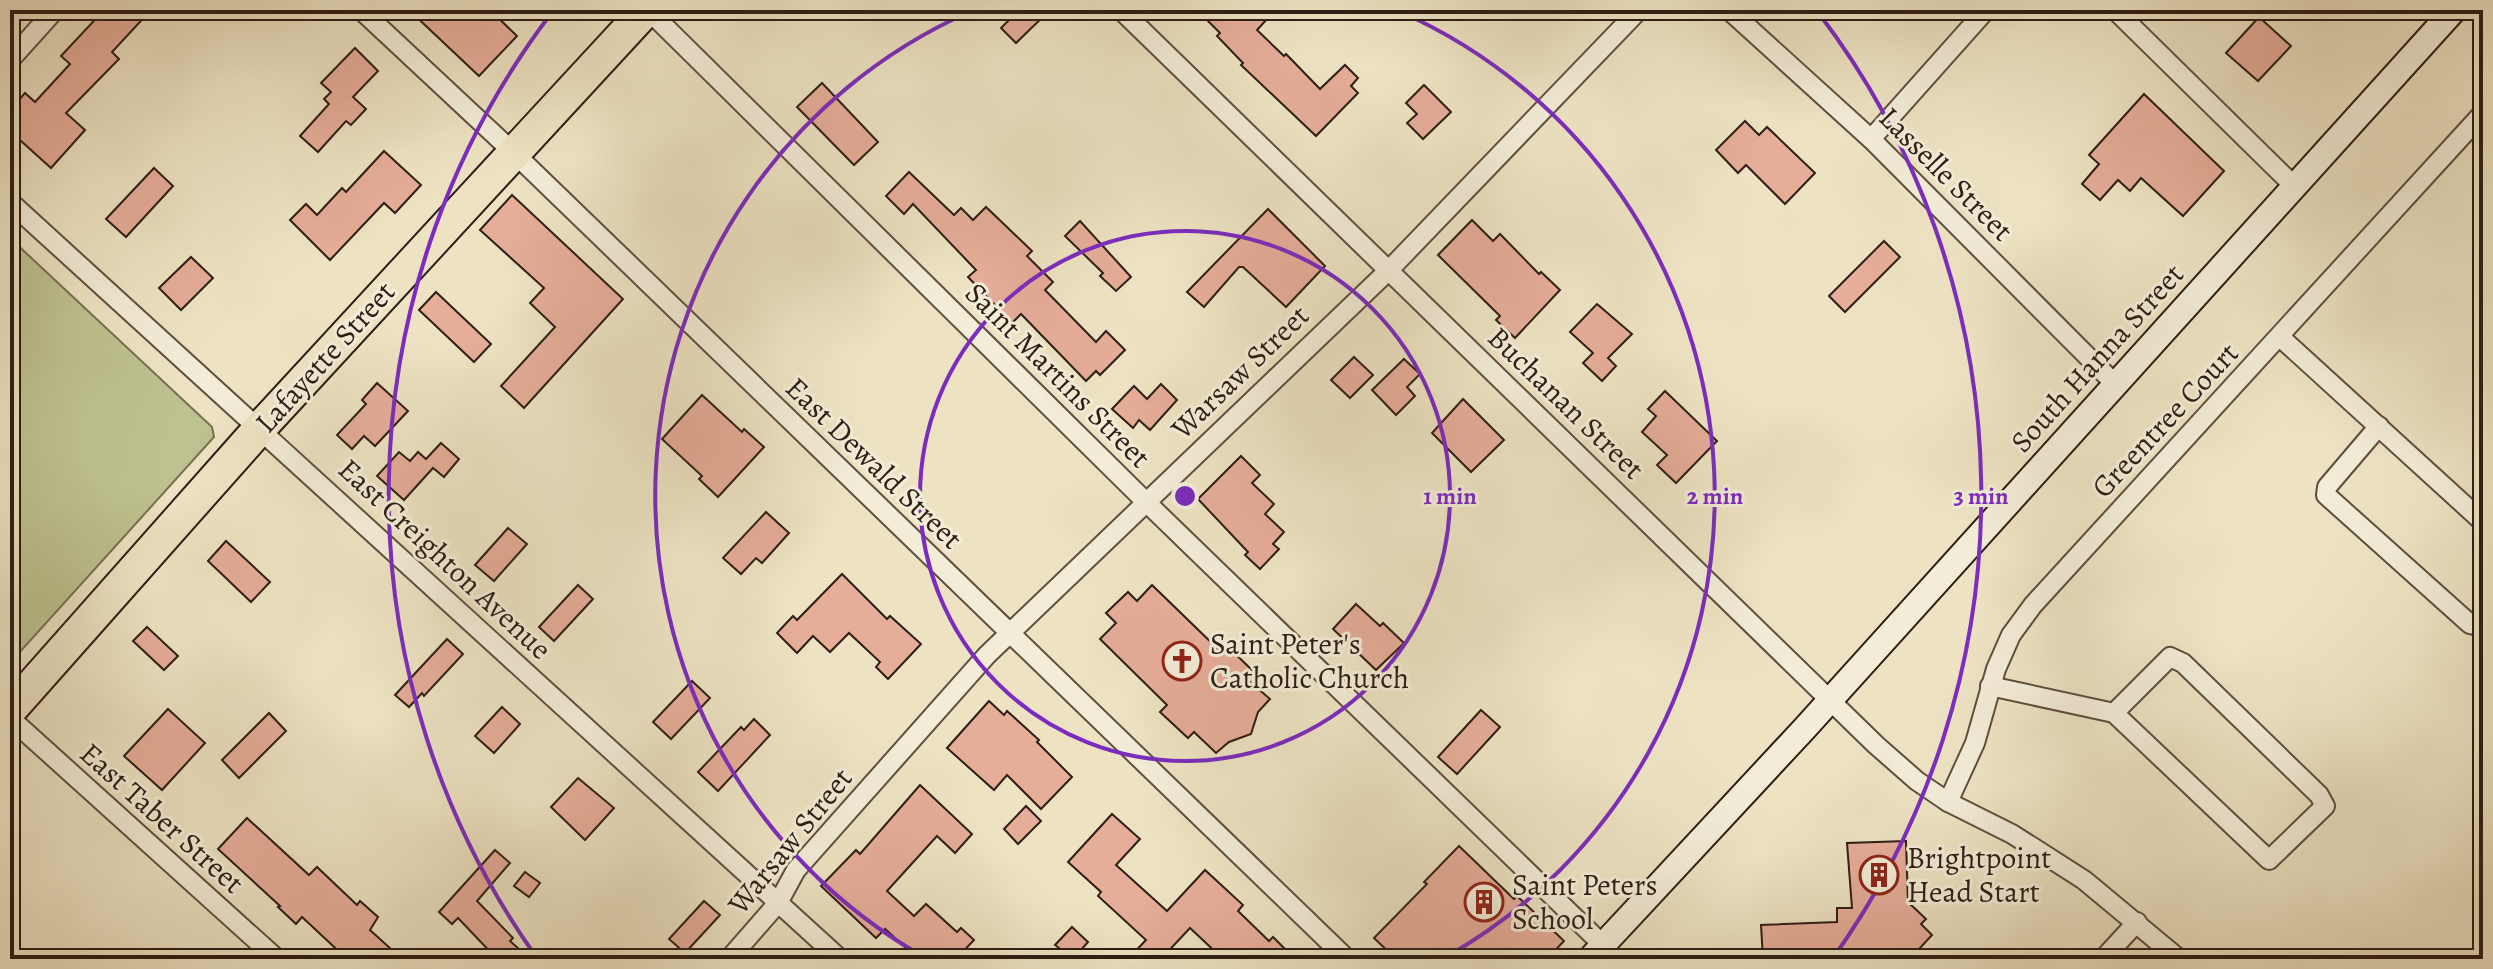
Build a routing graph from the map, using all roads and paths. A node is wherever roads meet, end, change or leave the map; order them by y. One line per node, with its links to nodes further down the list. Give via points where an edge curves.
1 (55, 10): 10 (street)
2 (361, 10): 13 (street, East Dewald Street)
3 (647, 10): 13 (highway, Lafayette Street); 21 (street, Saint Martins Street)
4 (1121, 10): 16 (street, Buchanan Street)
5 (1639, 10): 16 (street, Warsaw Street)
6 (1729, 10): 12 (street, Lasselle Street)
7 (1986, 10): 12 (street)
8 (2115, 10): 14 (street)
9 (2454, 10): 14 (street, South Hanna Street)
10 (10, 60)
11 (2483, 113): 17 (street, Greentree Court)
12 (1871, 139): 18 (street, Lasselle Street)
13 (513, 152): 20 (highway, Lafayette Street); 24 (street, East Dewald Street)
14 (2295, 187): 18 (street, South Hanna Street)
15 (10, 202): 20 (street, East Creighton Avenue)
16 (1389, 270): 21 (street, Warsaw Street); 26 (street, Buchanan Street)
17 (2280, 337): 19 (street); 25 (street, Greentree Court, via 2033,605 2011,635)
18 (2116, 385): 26 (street, South Hanna Street)
19 (2379, 426): 22 (street); 23 (street, via 2327,487 2326,495 2470,624)
20 (260, 428): 27 (highway, Lafayette Street); 31 (street, East Creighton Avenue)
21 (1145, 501): 24 (street, Warsaw Street); 33 (street, Saint Martins Street)
22 (2483, 522)
23 (2483, 627)
24 (1009, 634): 31 (street, Warsaw Street, via 796,870); 37 (street, East Dewald Street)
25 (1990, 686): 28 (street); 30 (street, Greentree Court, via 1975,743)
26 (1831, 700): 30 (street, Buchanan Street, via 1917,781); 33 (street, South Hanna Street)
27 (10, 710)
28 (2114, 713): 28 (street, via 2269,860 2325,806 2195,674 2170,657)
29 (10, 718): 34 (street, East Taber Street)
30 (1948, 802): 32 (street, Buchanan Street, via 2048,855)
31 (778, 903): 35 (street, Warsaw Street); 36 (street, East Creighton Avenue)
32 (2137, 922): 38 (street); 39 (street, Buchanan Street)
33 (1597, 952)
34 (277, 959)
35 (729, 959)
36 (840, 959)
37 (1347, 959)
38 (2103, 959)
39 (2179, 959)

